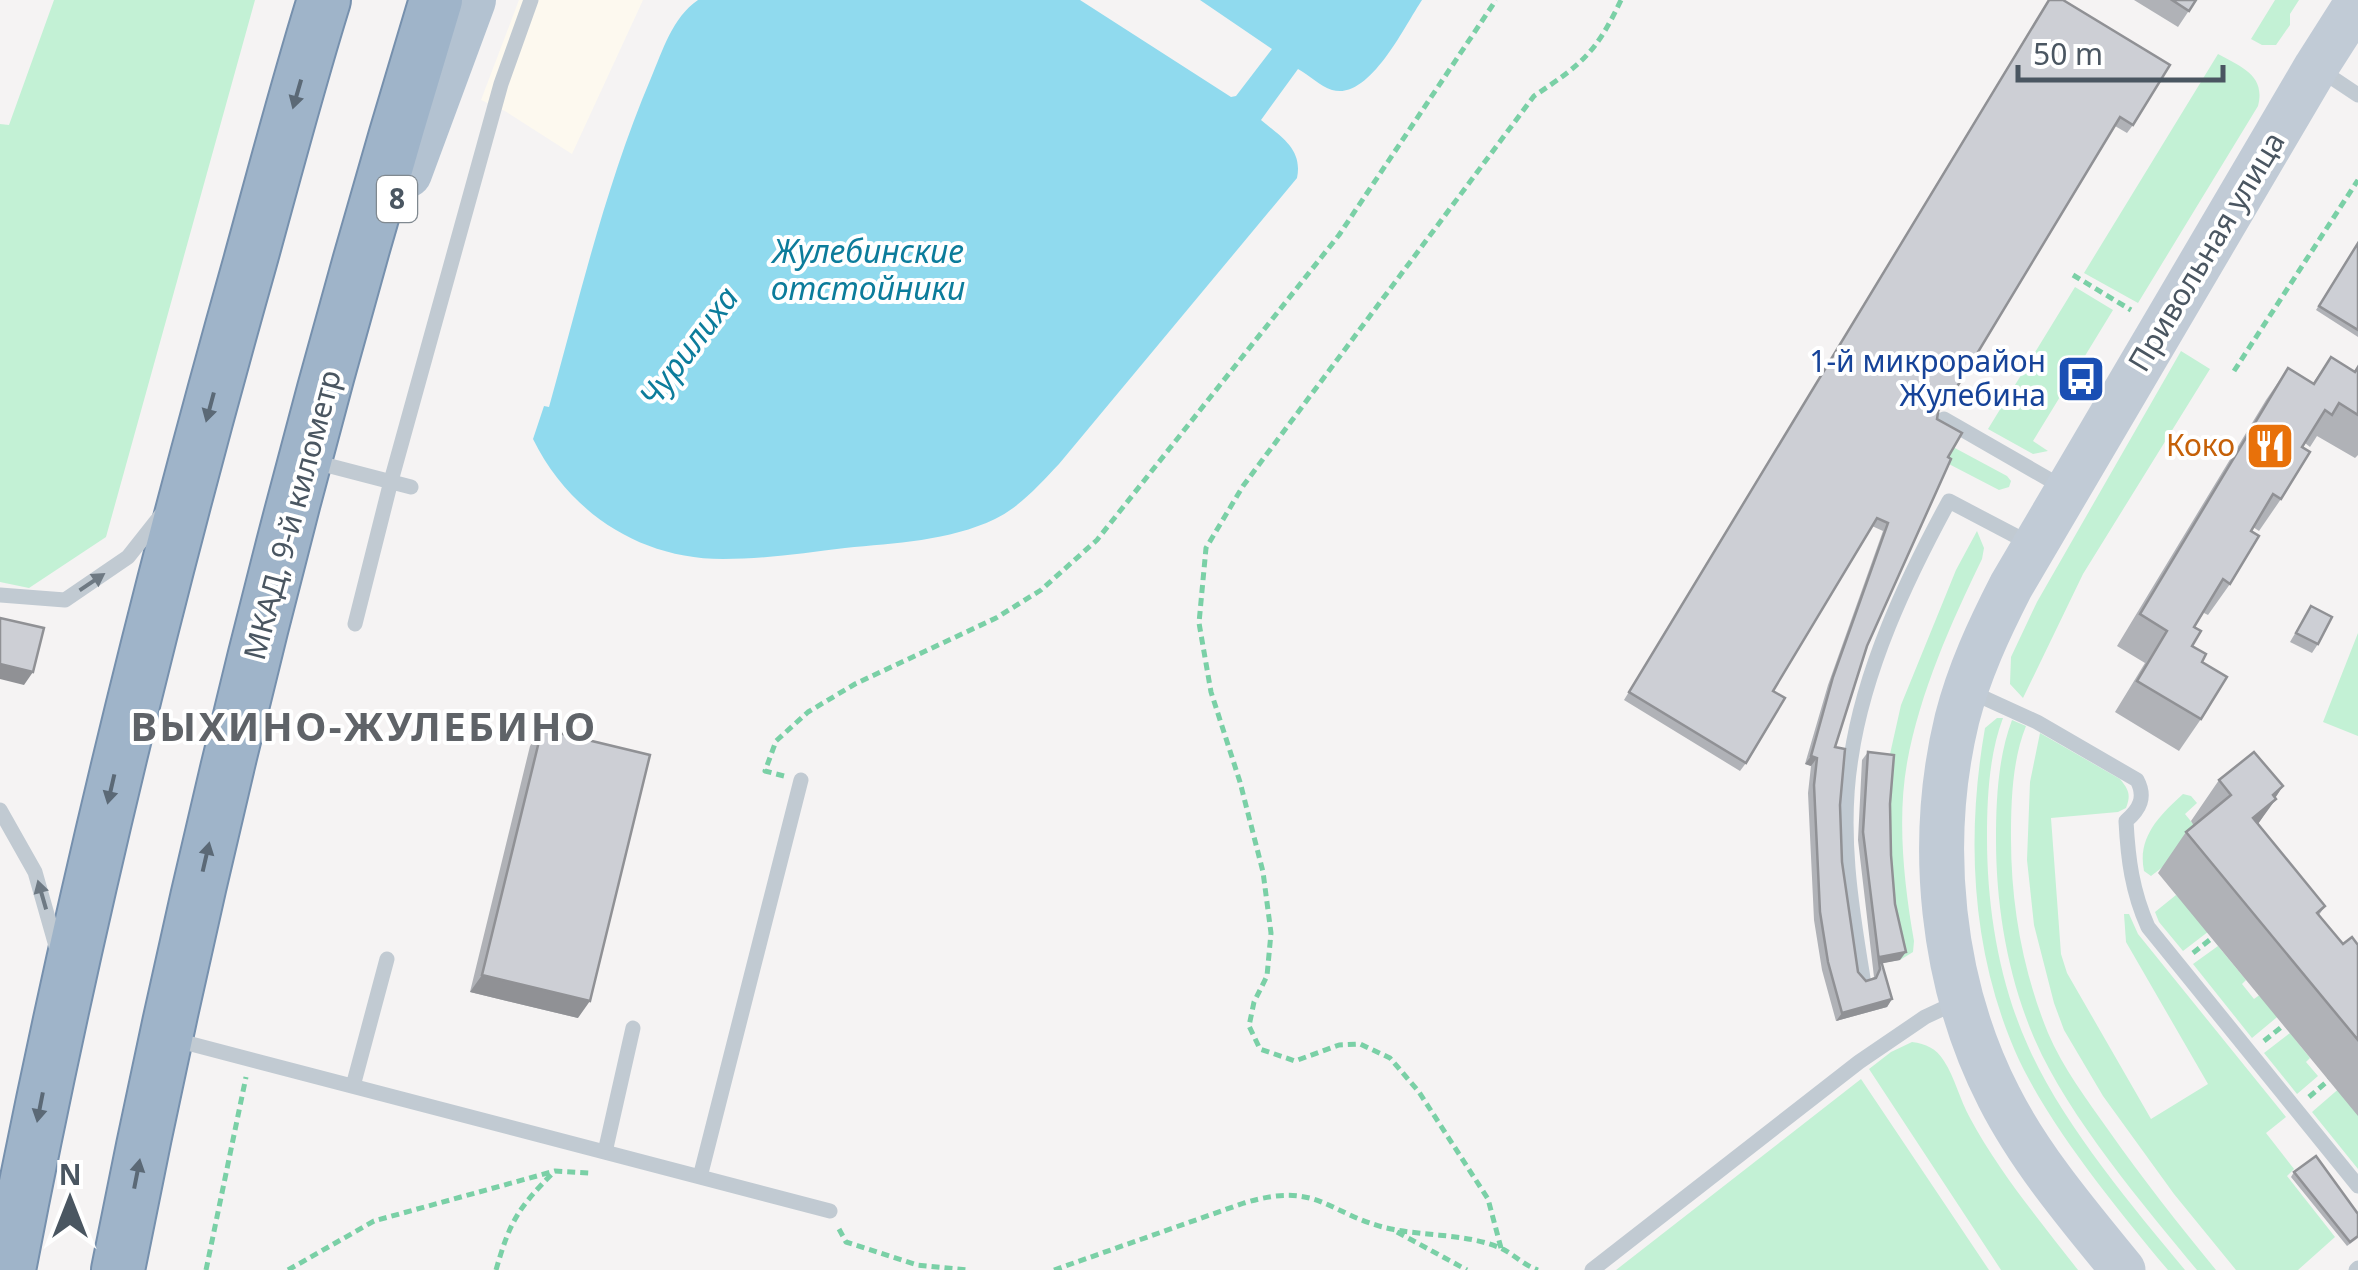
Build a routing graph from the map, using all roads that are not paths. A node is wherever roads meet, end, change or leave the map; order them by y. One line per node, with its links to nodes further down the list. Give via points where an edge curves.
1 (324, 0): 11 (highway, one-way to 11)
2 (436, 0): 8 (highway, МКАД, 9-й километр)
3 (471, 0): 8 (main road, 8)
4 (531, 0): 12 (lane, via 501,84)
5 (2358, 1): 6 (main road, Привольная улица)
6 (2316, 66): 7 (lane); 14 (main road, Привольная улица)
7 (2358, 95)
8 (323, 398): 10 (highway, МКАД, 9-й километр)
9 (1944, 419): 14 (lane)
10 (307, 460): 12 (lane); 26 (highway, МКАД, 9-й километр, one-way to 10, via 228,760)
11 (190, 480): 16 (lane, one-way to 11, via 65,600 128,557); 23 (highway, one-way to 23)
12 (391, 482): 13 (lane); 17 (lane)
13 (410, 487)
14 (2067, 490): 15 (main road, Привольная улица)
15 (2034, 546): 18 (main road, Привольная улица, via 1985,638); 22 (lane, via 1949,501 1890,626 1850,758 1848,865)
16 (0, 595)
17 (355, 624)
18 (1966, 690): 24 (main road, Привольная улица, via 1943,811 1946,904); 30 (lane, via 2136,780 2142,801 2126,820 2132,884 2148,926)
19 (802, 780): 29 (lane)
20 (0, 810): 23 (lane, one-way to 20, via 35,872)
21 (387, 959): 27 (lane)
22 (1862, 978)
23 (67, 985): 32 (highway, one-way to 32)
24 (1961, 1000): 34 (lane, via 1859,1062); 35 (main road, Привольная улица, via 2000,1100 2053,1182)
25 (633, 1028): 28 (lane)
26 (166, 1038): 27 (lane); 33 (highway, МКАД, 9-й километр, one-way to 26)
27 (353, 1086): 28 (lane)
28 (605, 1152): 29 (lane)
29 (700, 1177): 31 (lane)
30 (2358, 1186)
31 (830, 1211)
32 (8, 1270)
33 (118, 1270)
34 (1592, 1270)
35 (2123, 1270)

